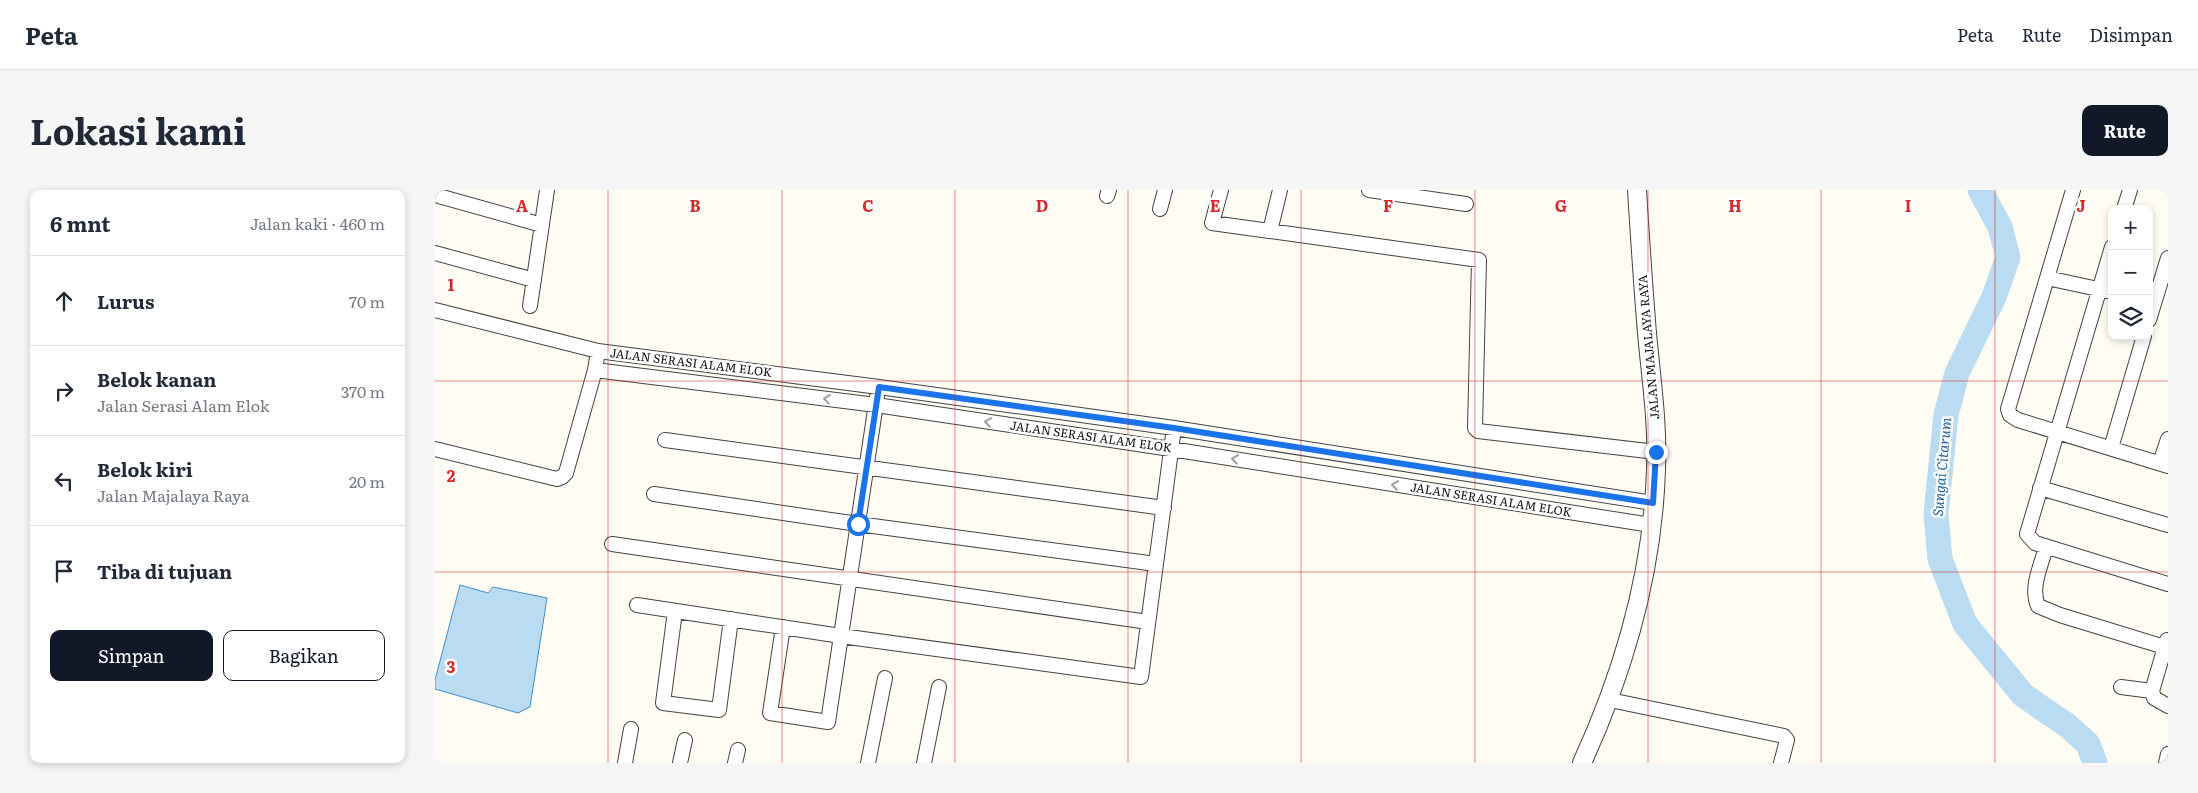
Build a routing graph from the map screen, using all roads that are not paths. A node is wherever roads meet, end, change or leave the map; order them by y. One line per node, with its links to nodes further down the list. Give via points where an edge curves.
1 (547, 190): 15 (street)
2 (1165, 190): 14 (street)
3 (1221, 190): 16 (street, via 1212,223)
4 (1280, 190): 16 (street)
5 (1369, 190): 9 (street)
6 (1637, 190): 38 (street, JALAN MAJALAYA RAYA)
7 (2073, 190): 20 (street)
8 (2130, 190): 13 (street)
9 (1396, 192): 11 (street)
10 (435, 195): 15 (street)
11 (1450, 196): 12 (street)
12 (1466, 204)
13 (2125, 205)
14 (1160, 209)
15 (542, 225): 21 (street)
16 (1270, 231): 38 (street, via 1479,260 1476,430)
17 (2112, 250): 22 (street)
18 (435, 253): 21 (street)
19 (2168, 258): 23 (street)
20 (2047, 278): 22 (street); 32 (street, via 2008,409 2010,415 2019,420)
21 (534, 280): 24 (street)
22 (2105, 291): 32 (street)
23 (2157, 303)
24 (530, 306)
25 (435, 310): 27 (street)
26 (2143, 340): 35 (street)
27 (598, 351): 28 (street, JALAN SERASI ALAM ELOK); 29 (street, JALAN SERASI ALAM ELOK)
28 (595, 370): 30 (street, JALAN SERASI ALAM ELOK, one-way to 28); 36 (street, via 566,473 562,477 557,479)
29 (879, 387): 30 (street); 31 (street, JALAN SERASI ALAM ELOK)
30 (876, 406): 37 (street, JALAN SERASI ALAM ELOK, one-way to 30); 40 (street)
31 (1174, 428): 37 (street); 43 (street, JALAN SERASI ALAM ELOK)
32 (2056, 432): 35 (street); 41 (street)
33 (2168, 438): 39 (street)
34 (665, 440): 40 (street)
35 (2111, 448): 39 (street)
36 (435, 449)
37 (1171, 449): 45 (street); 46 (street, JALAN SERASI ALAM ELOK, one-way to 37)
38 (1656, 452): 44 (street, JALAN MAJALAYA RAYA)
39 (2164, 465)
40 (867, 467): 45 (street); 47 (street)
41 (2040, 488): 49 (street); 51 (street, via 2027,534 2035,543)
42 (654, 494): 47 (street)
43 (1598, 495): 44 (street, JALAN SERASI ALAM ELOK); 46 (street)
44 (1653, 503): 48 (street, JALAN MAJALAYA RAYA)
45 (1164, 508): 52 (street)
46 (1594, 517): 48 (street, JALAN SERASI ALAM ELOK)
47 (858, 524): 52 (street); 53 (street)
48 (1651, 525): 66 (street, JALAN MAJALAYA RAYA, via 1643,588)
49 (2168, 525)
50 (612, 544): 53 (street)
51 (2046, 547): 54 (street); 61 (street, via 2035,586 2038,606)
52 (1156, 564): 58 (street)
53 (849, 579): 58 (street); 60 (street)
54 (2168, 584)
55 (637, 605): 56 (street)
56 (675, 611): 57 (street); 57 (street, via 663,704 719,710)
57 (731, 619): 59 (street)
58 (1148, 622): 60 (street, via 1141,677)
59 (783, 627): 60 (street); 60 (street, via 771,713 828,722)
60 (841, 636)
61 (2167, 645): 65 (street)
62 (885, 678): 73 (street)
63 (939, 687): 74 (street)
64 (2121, 687): 65 (street)
65 (2152, 691): 67 (street, via 2154,698)
66 (1610, 700): 75 (street, JALAN MAJALAYA RAYA); 76 (street, via 1784,736 1787,740)
67 (2168, 706)
68 (631, 729): 71 (street)
69 (685, 740): 72 (street)
70 (2168, 754): 77 (street)
71 (625, 763)
72 (680, 763)
73 (868, 763)
74 (924, 763)
75 (1583, 763)
76 (1781, 763)
77 (2166, 763)

